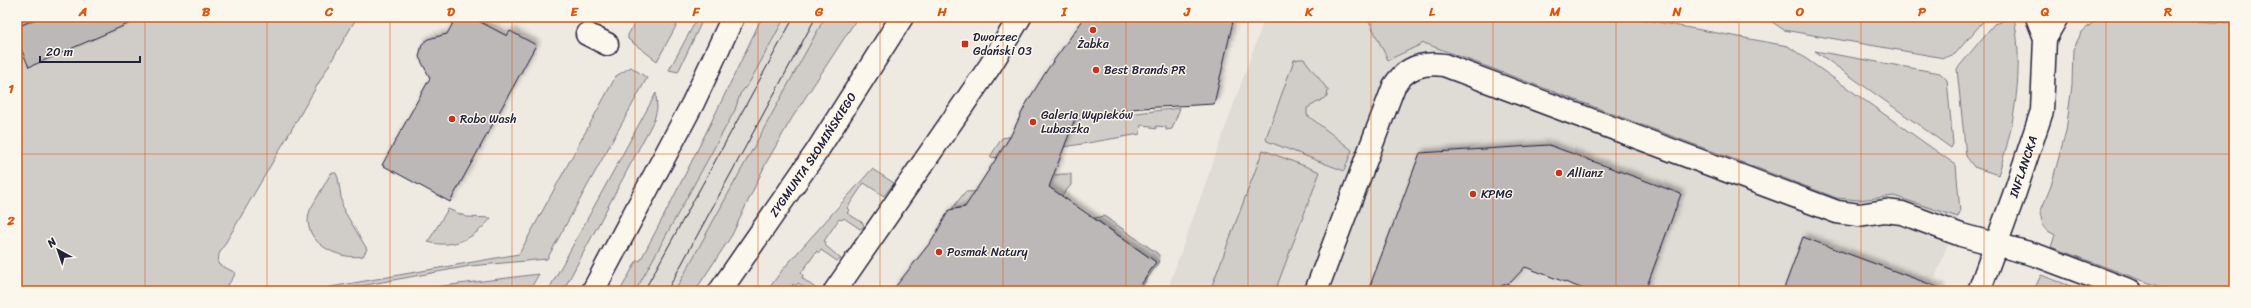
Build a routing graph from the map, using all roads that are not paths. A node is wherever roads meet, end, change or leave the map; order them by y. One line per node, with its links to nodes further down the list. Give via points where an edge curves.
1 (733, 17): 10 (main road, via 693,103)
2 (902, 17): 11 (main road, ZYGMUNTA SŁOMIŃSKIEGO, via 817,151)
3 (1020, 17): 12 (main road, via 990,66)
4 (2037, 17): 7 (main road, INFLANCKA)
5 (2057, 17): 7 (main road, INFLANCKA)
6 (587, 34): 8 (main road)
7 (2045, 38): 9 (main road, INFLANCKA, via 2042,111)
8 (607, 44)
9 (1996, 245): 13 (main road, via 1902,213 1885,211 1858,215 1837,212 1444,65 1431,63 1407,70 1394,86); 14 (main road, INFLANCKA); 15 (main road, via 2036,255)
10 (593, 291)
11 (720, 291)
12 (835, 291)
13 (1316, 291)
14 (1979, 291)
15 (2131, 291)

